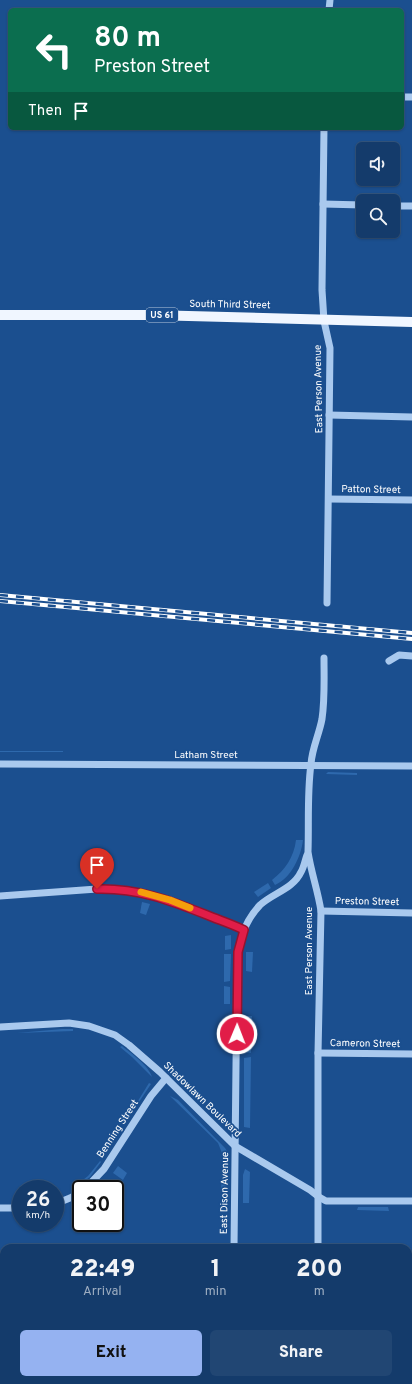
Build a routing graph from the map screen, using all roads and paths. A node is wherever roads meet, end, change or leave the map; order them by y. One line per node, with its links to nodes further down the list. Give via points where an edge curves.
1 (324, 130): 2 (street, East Person Avenue)
2 (323, 204): 3 (street); 7 (street, East Person Avenue)
3 (356, 205)
4 (400, 206): 5 (street)
5 (412, 206)
6 (0, 315): 7 (main road, South Third Street / US 61, via 150,315)
7 (324, 321): 8 (main road, South Third Street / US 61); 9 (street, East Person Avenue, via 330,348)
8 (412, 322)
9 (329, 415): 10 (street); 11 (street, East Person Avenue)
10 (412, 417)
11 (329, 499): 12 (street, Patton Street); 13 (street, East Person Avenue)
12 (412, 500)
13 (327, 603)
14 (412, 656): 16 (street, via 399,656)
15 (324, 658): 18 (street, East Person Avenue, via 322,719)
16 (389, 661)
17 (0, 764): 18 (street, Latham Street)
18 (310, 766): 19 (street, Latham Street); 20 (street, East Person Avenue)
19 (412, 766)
20 (308, 852): 22 (street, East Person Avenue); 24 (street, East Dison Avenue, via 296,879 261,904)
21 (0, 896): 24 (street, via 97,889 126,890 170,900)
22 (321, 911): 23 (street, Preston Street); 26 (street, East Person Avenue)
23 (412, 913)
24 (244, 930): 29 (street, East Dison Avenue, via 238,952)
25 (0, 1027): 28 (street, Shadowlawn Boulevard, via 62,1023 99,1029 115,1035 129,1045)
26 (318, 1053): 27 (street, Cameron Street); 31 (street, East Person Avenue)
27 (412, 1054)
28 (166, 1078): 29 (street, Shadowlawn Boulevard); 30 (street, Benning Street, via 104,1169)
29 (235, 1146): 31 (street, Shadowlawn Boulevard); 35 (street, East Dison Avenue)
30 (94, 1180)
31 (318, 1197): 32 (street, Shadowlawn Boulevard, via 326,1201); 36 (street, East Person Avenue)
32 (412, 1202)
33 (0, 1208): 34 (street)
34 (12, 1208)
35 (234, 1244)
36 (318, 1244)

